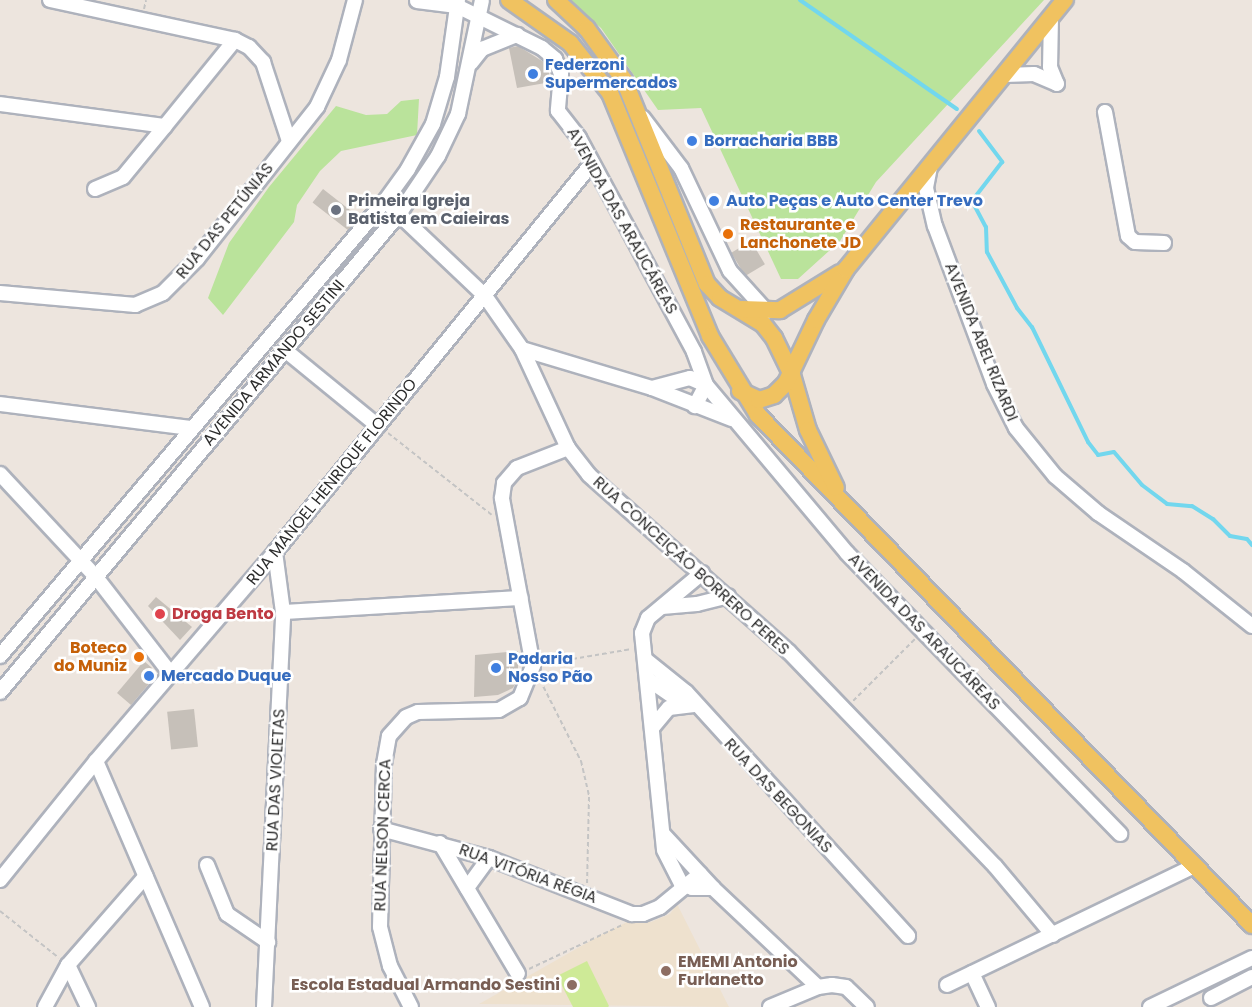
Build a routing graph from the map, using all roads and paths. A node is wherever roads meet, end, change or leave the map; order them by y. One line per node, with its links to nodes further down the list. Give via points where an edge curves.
1 (50, 0): 12 (street)
2 (355, 0): 19 (street, RUA DAS PETÚNIAS, via 329,86)
3 (482, 0): 10 (street, AVENIDA ARMANDO SESTINI)
4 (509, 0): 39 (main road, via 570,43 610,93 692,293)
5 (556, 0): 16 (main road, via 609,57)
6 (1065, 0): 9 (main road)
7 (417, 1): 8 (street)
8 (457, 3): 10 (street, AVENIDA DAS ARAUCÁREAS); 23 (street, AVENIDA ARMANDO SESTINI, via 447,77 433,124)
9 (1051, 16): 14 (main road); 14 (street, via 1050,67 1057,84 1034,74)
10 (477, 17): 11 (street, AVENIDA DAS ARAUCÁREAS); 13 (street, AVENIDA ARMANDO SESTINI)
11 (517, 35): 13 (street, via 482,49); 20 (street, AVENIDA DAS ARAUCÁREAS, via 555,58 561,74 558,111 579,138)
12 (235, 39): 18 (street); 19 (street, via 263,62)
13 (468, 68): 24 (street, AVENIDA ARMANDO SESTINI, via 448,135)
14 (1005, 75): 21 (main road)
15 (0, 104): 18 (street)
16 (637, 109): 29 (main road, via 708,284 720,298); 30 (street, via 681,168 730,271)
17 (1105, 112): 25 (street, via 1128,236 1135,242)
18 (165, 126): 22 (street, via 123,177)
19 (289, 141): 27 (street, RUA DAS PETÚNIAS, via 197,259 157,297 135,305)
20 (591, 165): 28 (street, RUA MANOEL HENRIQUE FLORINDO); 34 (street, AVENIDA DAS ARAUCÁREAS)
21 (930, 166): 26 (main road); 59 (street, AVENIDA ABEL RIZARDI, via 926,188 935,226 994,384 1016,428 1055,476 1098,513 1183,571)
22 (95, 189)
23 (385, 201): 24 (street, RUA CONCEIÇÃO BORRERO PERES); 45 (street, AVENIDA ARMANDO SESTINI)
24 (399, 214): 28 (street, RUA CONCEIÇÃO BORRERO PERES); 33 (street, AVENIDA ARMANDO SESTINI)
25 (1164, 243)
26 (846, 269): 30 (main road, via 790,306); 31 (main road)
27 (0, 293)
28 (485, 296): 32 (street, RUA CONCEIÇÃO BORRERO PERES); 44 (street, RUA MANOEL HENRIQUE FLORINDO)
29 (738, 309): 30 (main road); 35 (main road, via 763,324)
30 (767, 312)
31 (816, 320): 35 (main road); 46 (main road, via 804,366)
32 (522, 349): 38 (street); 47 (street, RUA CONCEIÇÃO BORRERO PERES)
33 (285, 350): 44 (street); 54 (street, AVENIDA ARMANDO SESTINI)
34 (694, 352): 36 (street); 37 (street, AVENIDA DAS ARAUCÁREAS)
35 (792, 375): 39 (main road, via 767,398 750,398); 46 (main road)
36 (686, 379): 37 (street, via 695,378); 38 (street); 40 (street)
37 (706, 385): 42 (street); 43 (street, AVENIDA DAS ARAUCÁREAS)
38 (652, 388): 40 (street)
39 (740, 391): 49 (main road, via 758,415)
40 (679, 400): 42 (street)
41 (0, 404): 45 (street)
42 (695, 406): 43 (street)
43 (736, 422): 60 (street, AVENIDA DAS ARAUCÁREAS, via 801,502)
44 (378, 426): 50 (path); 51 (street, RUA MANOEL HENRIQUE FLORINDO)
45 (189, 428): 52 (street, AVENIDA ARMANDO SESTINI)
46 (808, 430): 49 (main road)
47 (568, 448): 50 (street, via 517,468 508,477 502,498); 53 (street, RUA CONCEIÇÃO BORRERO PERES, via 618,504)
48 (0, 474): 52 (street)
49 (842, 499): 78 (main road)
50 (508, 528): 56 (street)
51 (275, 552): 58 (street, RUA DAS VIOLETAS); 64 (street, RUA MANOEL HENRIQUE FLORINDO)
52 (81, 560): 54 (street); 62 (street, AVENIDA ARMANDO SESTINI)
53 (702, 573): 55 (street, RUA CONCEIÇÃO BORRERO PERES); 57 (street)
54 (96, 577): 64 (street); 66 (street, AVENIDA ARMANDO SESTINI)
55 (728, 596): 57 (street); 68 (street, RUA CONCEIÇÃO BORRERO PERES, via 789,652)
56 (520, 598): 58 (street); 63 (street)
57 (662, 607): 61 (street, via 644,624)
58 (283, 612): 93 (street, RUA DAS VIOLETAS)
59 (1252, 626)
60 (922, 632): 68 (path); 73 (street, AVENIDA DAS ARAUCÁREAS)
61 (645, 654): 63 (path); 65 (street); 67 (street, RUA DAS BEGONIAS, via 677,683)
62 (0, 656)
63 (533, 666): 71 (street, RUA NELSON CERCA, via 528,684 512,706 499,710 418,712 396,726 389,736 384,764); 86 (path, via 581,761 589,797)
64 (171, 674): 70 (street, RUA MANOEL HENRIQUE FLORINDO)
65 (648, 680): 67 (street, RUA DAS BEGONIAS); 69 (street)
66 (0, 692)
67 (690, 705): 69 (street, via 662,713); 92 (street, RUA DAS BEGONIAS)
68 (843, 712): 91 (street, RUA CONCEIÇÃO BORRERO PERES, via 994,866)
69 (652, 728): 72 (street)
70 (96, 761): 81 (street); 82 (street, RUA MANOEL HENRIQUE FLORINDO)
71 (381, 829): 74 (street, RUA VITÓRIA RÉGIA); 109 (street, RUA NELSON CERCA, via 383,948)
72 (663, 834): 76 (street); 79 (street)
73 (1120, 834)
74 (440, 843): 75 (street, RUA VITÓRIA RÉGIA); 84 (street)
75 (489, 858): 84 (street); 86 (street, RUA VITÓRIA RÉGIA)
76 (684, 858): 79 (street); 80 (street)
77 (207, 865): 93 (street, via 227,914)
78 (1194, 866): 90 (main road); 91 (street)
79 (670, 867): 83 (street); 87 (street)
80 (700, 874): 83 (street); 85 (street)
81 (146, 876): 95 (street); 106 (street)
82 (0, 880)
83 (686, 887): 85 (street); 87 (street)
84 (467, 888): 96 (street)
85 (713, 888): 100 (street)
86 (586, 895): 89 (street, RUA VITÓRIA RÉGIA)
87 (668, 899): 89 (street)
88 (0, 911): 95 (path)
89 (643, 915): 96 (path)
90 (1252, 925)
91 (1053, 935): 97 (street)
92 (908, 936)
93 (268, 942): 101 (street, RUA DAS VIOLETAS)
94 (1252, 958): 113 (street)
95 (68, 965): 104 (street); 105 (street)
96 (518, 974)
97 (972, 974): 99 (street); 112 (street)
98 (1252, 977): 102 (street)
99 (947, 985)
100 (818, 987): 103 (street); 111 (street, via 846,987)
101 (265, 992): 107 (street, RUA DAS VIOLETAS); 108 (street)
102 (1211, 998)
103 (803, 1001): 110 (street)
104 (45, 1007)
105 (88, 1007)
106 (202, 1007)
107 (264, 1007)
108 (271, 1007)
109 (411, 1007)
110 (770, 1007)
111 (867, 1007)
112 (988, 1007)
113 (1150, 1007)

